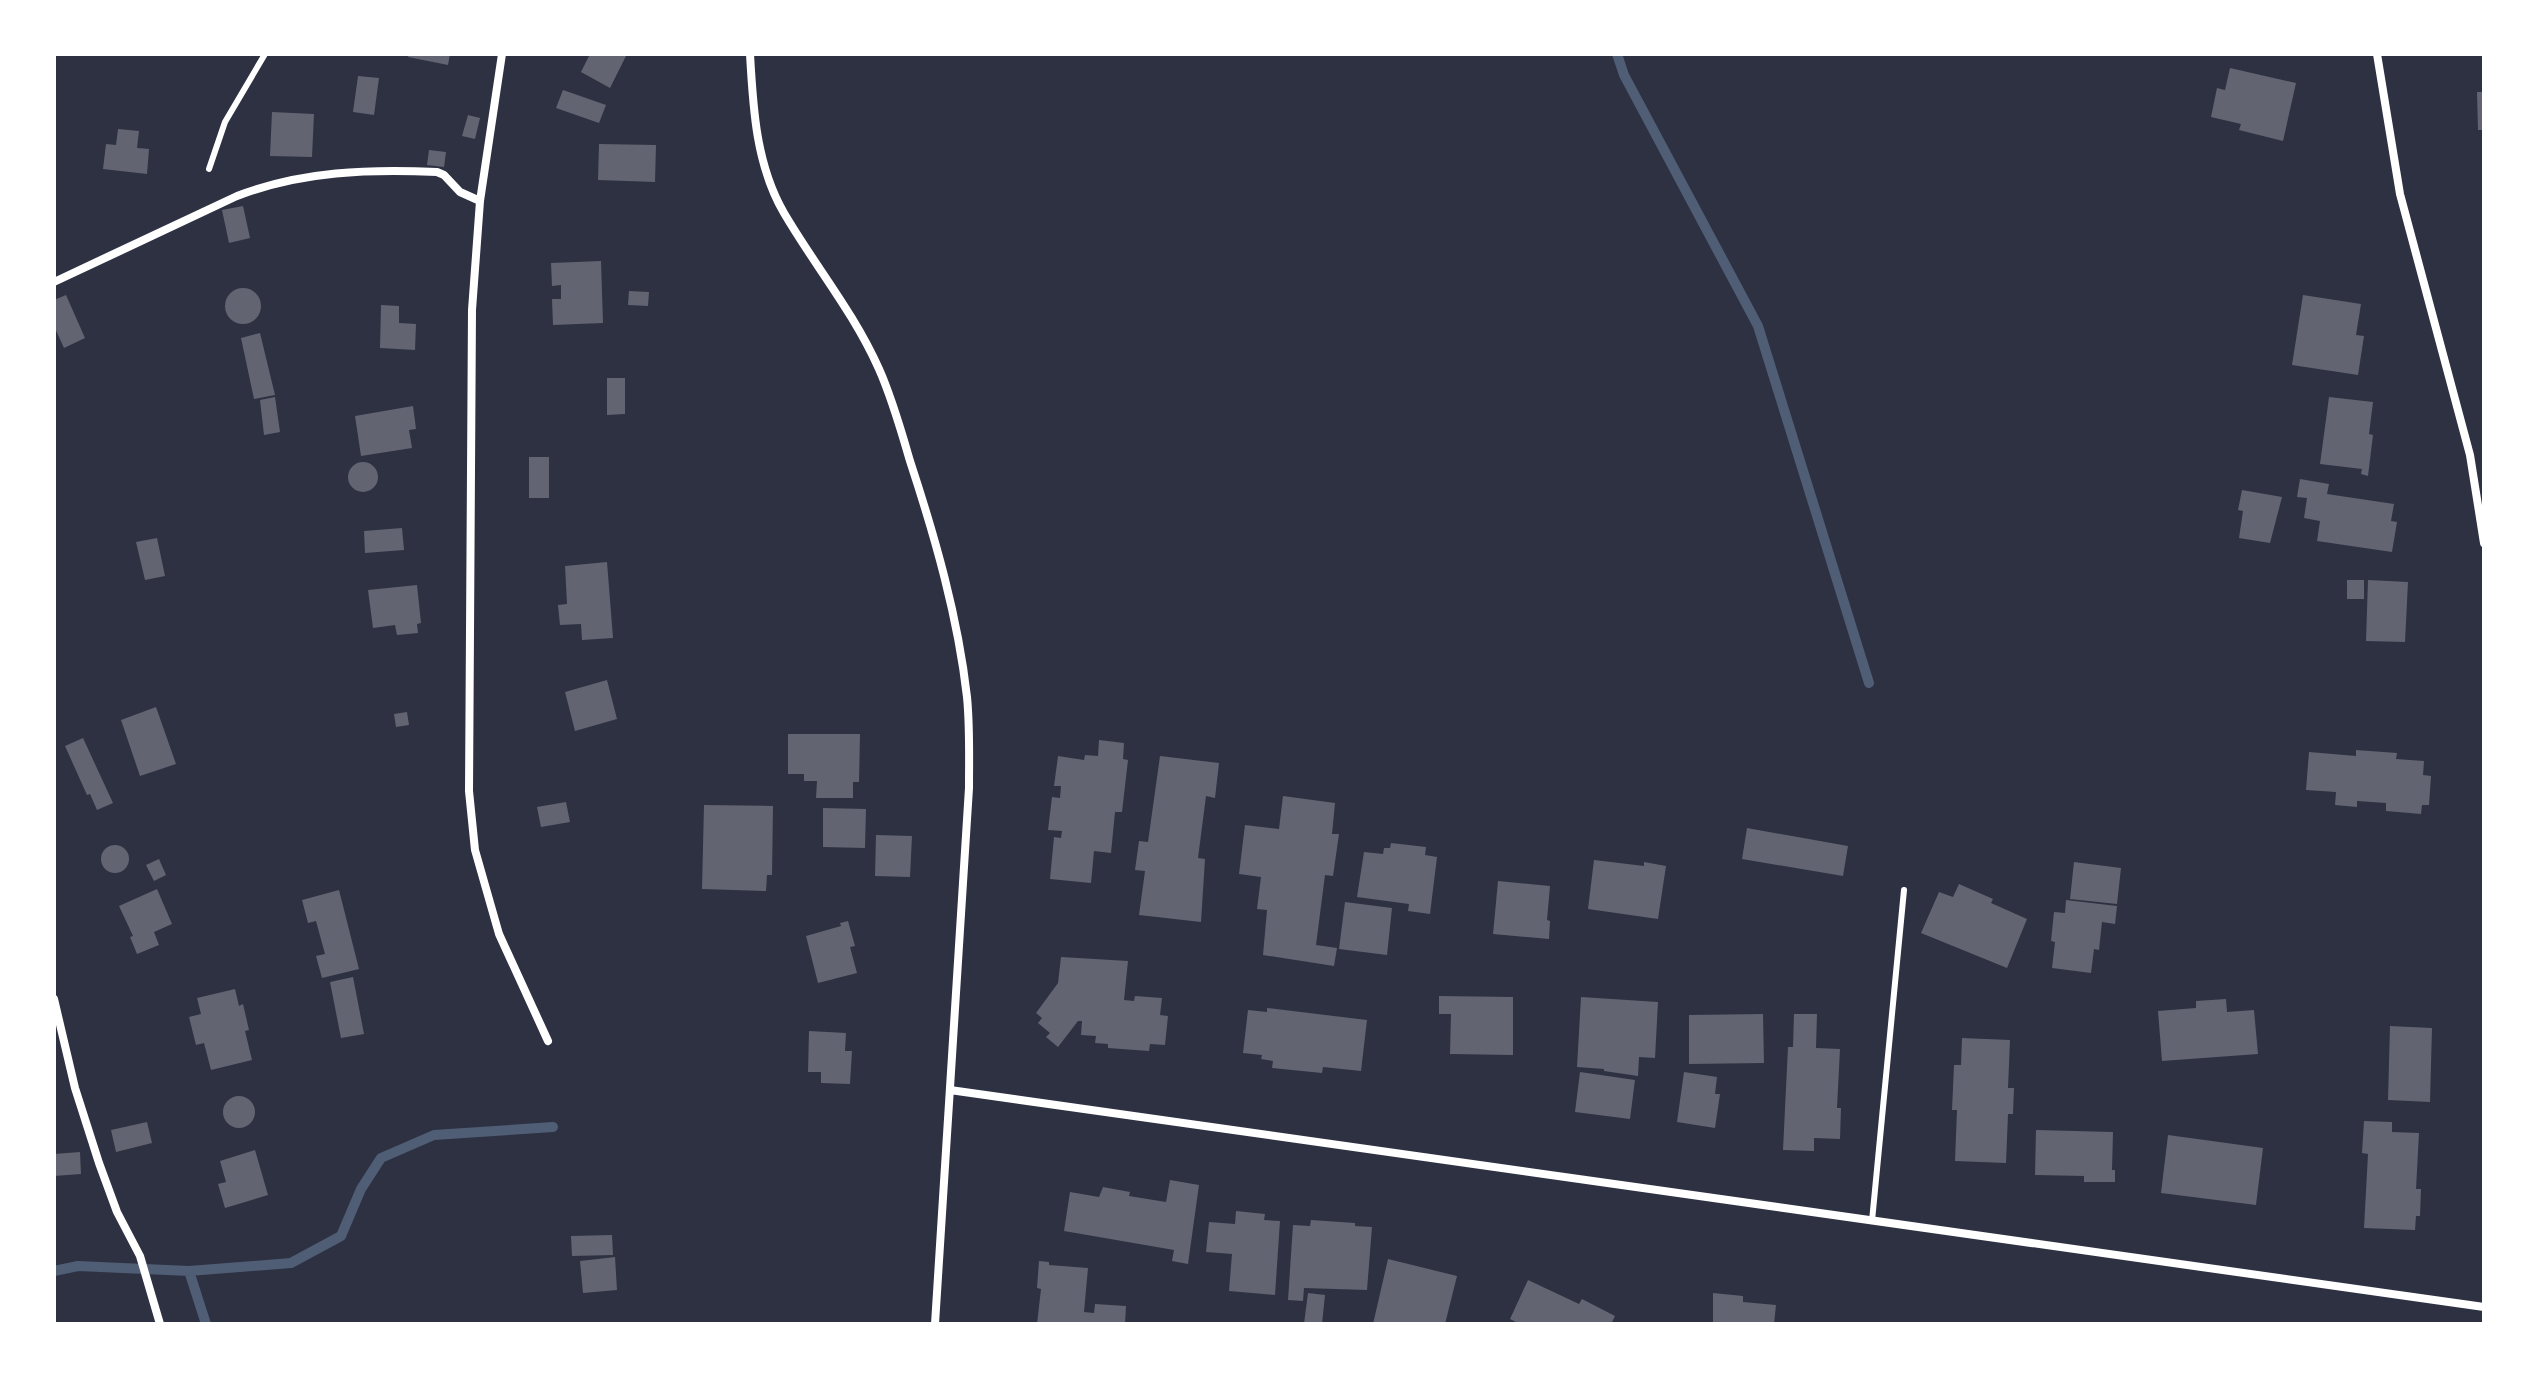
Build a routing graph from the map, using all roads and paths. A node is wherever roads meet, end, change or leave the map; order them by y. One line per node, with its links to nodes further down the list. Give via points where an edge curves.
1 (265, 54): 5 (lane, via 225,122)
2 (502, 54): 6 (street)
3 (750, 54): 12 (street, via 757,137 768,175 783,211 858,326 880,371 924,504 957,632 967,699 969,788)
4 (2377, 54): 8 (street, via 2400,194 2470,455)
5 (209, 169)
6 (480, 201): 7 (street, via 437,172 350,171 297,177 237,196); 11 (street, via 472,310 469,791 475,850 499,934)
7 (54, 282)
8 (2484, 543)
9 (1904, 890): 13 (lane)
10 (54, 999): 15 (street, via 75,1088 117,1212 140,1256)
11 (548, 1041)
12 (950, 1090): 13 (street); 16 (street)
13 (1872, 1221): 14 (street)
14 (2484, 1307)
15 (160, 1324)
16 (935, 1324)

